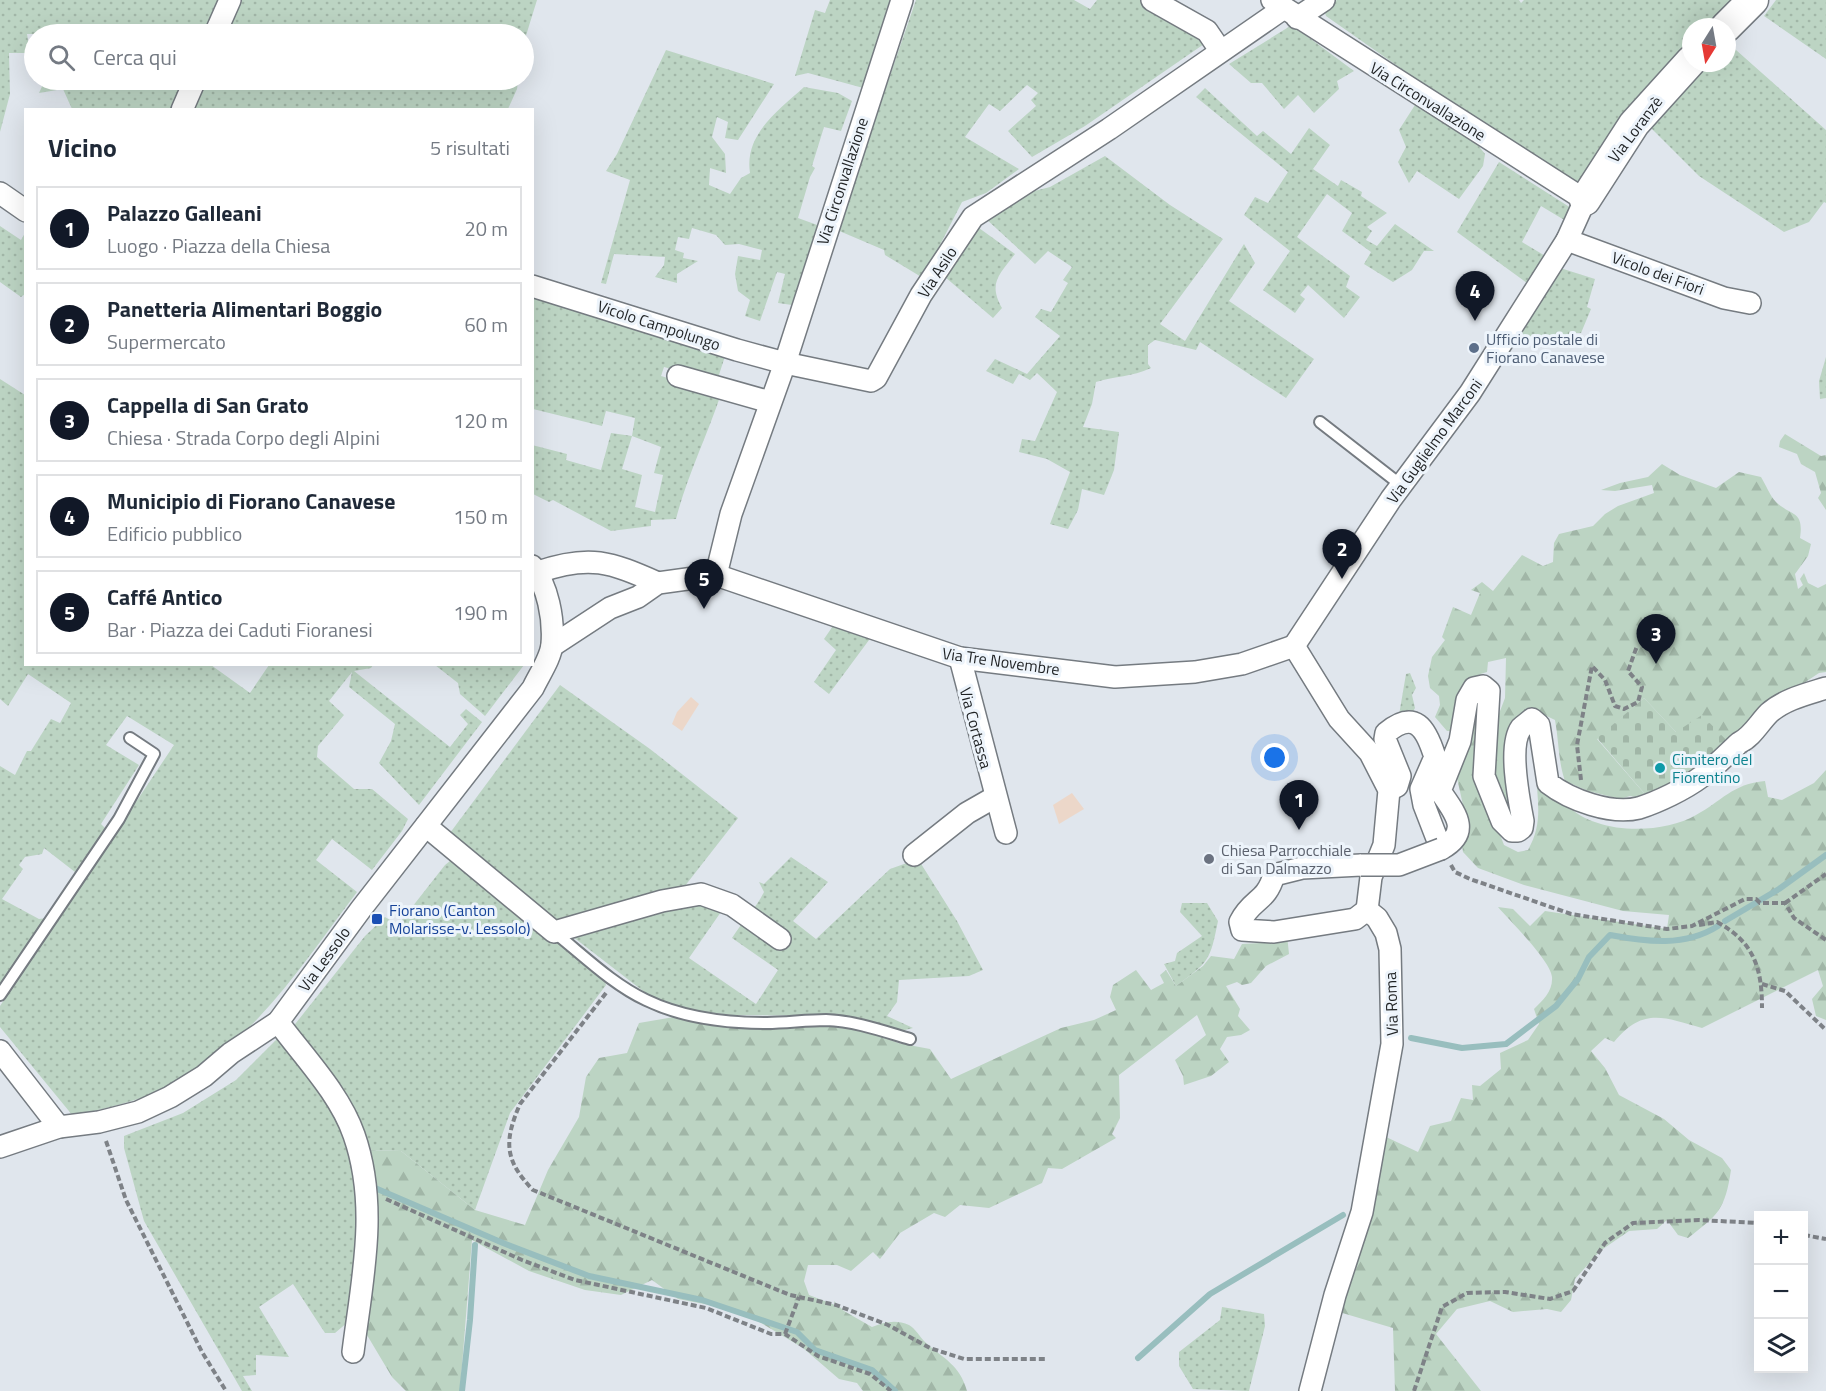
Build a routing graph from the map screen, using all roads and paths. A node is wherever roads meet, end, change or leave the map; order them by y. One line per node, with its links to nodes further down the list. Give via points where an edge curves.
1 (230, 0): 8 (street)
2 (902, 0): 19 (street, Via Circonvallazione)
3 (1152, 0): 9 (street, via 1208,31)
4 (1324, 0): 6 (street, Via Asilo)
5 (1753, 0): 7 (street)
6 (1284, 9): 9 (street, Via Asilo); 14 (street, Via Circonvallazione)
7 (1735, 18)
8 (219, 24)
9 (1220, 50): 19 (street, Via Asilo, via 1109,129 973,217 921,295 876,378 864,381)
10 (1682, 71): 14 (street, Via Loranzè, via 1634,124)
11 (191, 90): 12 (street)
12 (183, 108)
13 (2, 197): 15 (street)
14 (1585, 200): 16 (street, Via Guglielmo Marconi)
15 (24, 210)
16 (1567, 240): 18 (street, Vicolo dei Fiori, via 1724,298); 23 (street, Via Guglielmo Marconi, via 1464,402)
17 (534, 287): 19 (street, Vicolo Campolungo)
18 (1750, 303)
19 (785, 363): 21 (street)
20 (678, 376): 21 (street)
21 (770, 402): 25 (street, via 731,514)
22 (1320, 422): 23 (lane)
23 (1401, 485): 28 (street, Via Guglielmo Marconi)
24 (535, 569): 26 (street, via 588,561 618,566); 27 (street, via 550,608)
25 (716, 575): 26 (street); 30 (street, Via Tre Novembre)
26 (658, 583): 27 (street, via 638,597 610,608)
27 (552, 646): 36 (street, Via Lessolo, via 533,688)
28 (1294, 646): 30 (street, Via Tre Novembre, via 1242,664 1195,672 1115,677); 33 (street, via 1339,719 1370,753)
29 (1636, 646): 35 (path, via 1628,671 1642,687 1638,702 1624,709 1615,706 1605,680 1592,666 1587,681 1576,745 1580,776)
30 (960, 658): 34 (street, Via Cortassa)
31 (1826, 688): 35 (street, via 1793,698 1770,712 1746,740 1701,778 1665,796 1639,808)
32 (130, 738): 49 (lane, via 154,754 119,819)
33 (1389, 790): 38 (street, via 1397,786 1400,776 1386,733 1401,722 1418,723 1435,758 1421,789); 42 (street, via 1384,844 1371,877)
34 (995, 797): 37 (street, Via Cortassa); 39 (street, via 967,813)
35 (1590, 803): 38 (street, via 1560,793 1548,783 1539,725 1532,719 1520,729 1516,749 1522,828 1512,831 1502,821 1484,776 1489,691 1483,686 1474,688 1467,700 1460,741 1440,791 1457,815 1459,831)
36 (426, 826): 44 (street); 51 (street, Via Lessolo)
37 (1006, 833)
38 (1441, 849): 42 (street, bridge, via 1399,865 1302,868 1274,875 1269,892 1246,910 1240,922 1242,930 1275,932 1355,919); 43 (path, via 1455,872 1570,914 1667,929)
39 (914, 855)
40 (1826, 874): 41 (path)
41 (1785, 903): 43 (path, via 1745,899); 46 (path, via 1794,918)
42 (1367, 910): 68 (street, Via Roma, via 1386,933 1390,949 1392,1044 1362,1212)
43 (1692, 926): 48 (path, via 1717,922 1724,926 1753,952)
44 (554, 932): 45 (street, via 701,894 732,905); 47 (lane)
45 (780, 939)
46 (1826, 940)
47 (616, 981): 53 (lane, via 646,1000 679,1012 765,1023 855,1023); 62 (path, via 520,1104 507,1141 520,1177 533,1190 555,1201)
48 (1762, 984): 50 (path); 52 (path, via 1785,992)
49 (0, 995)
50 (1762, 1008)
51 (278, 1022): 55 (street, Via Lessolo, via 170,1097 138,1112); 58 (street, via 334,1098 354,1134)
52 (1826, 1030)
53 (910, 1039)
54 (0, 1051): 56 (street)
55 (99, 1122): 56 (street, Via Lessolo); 66 (path, via 126,1200 202,1352)
56 (59, 1127): 57 (street, Via Lessolo)
57 (0, 1147)
58 (366, 1191): 63 (path, via 575,1280 706,1308 771,1334); 64 (street, via 368,1220)
59 (1754, 1223): 69 (path, via 1633,1223 1605,1243 1573,1290 1550,1299 1505,1292 1467,1293 1443,1307)
60 (1808, 1236): 61 (path)
61 (1826, 1239)
62 (799, 1297): 63 (path); 65 (path, via 836,1305 888,1325 930,1348 964,1359)
63 (785, 1334): 67 (path, via 818,1356 870,1374)
64 (353, 1352)
65 (1047, 1359)
66 (226, 1391)
67 (891, 1391)
68 (1310, 1391)
69 (1414, 1391)

